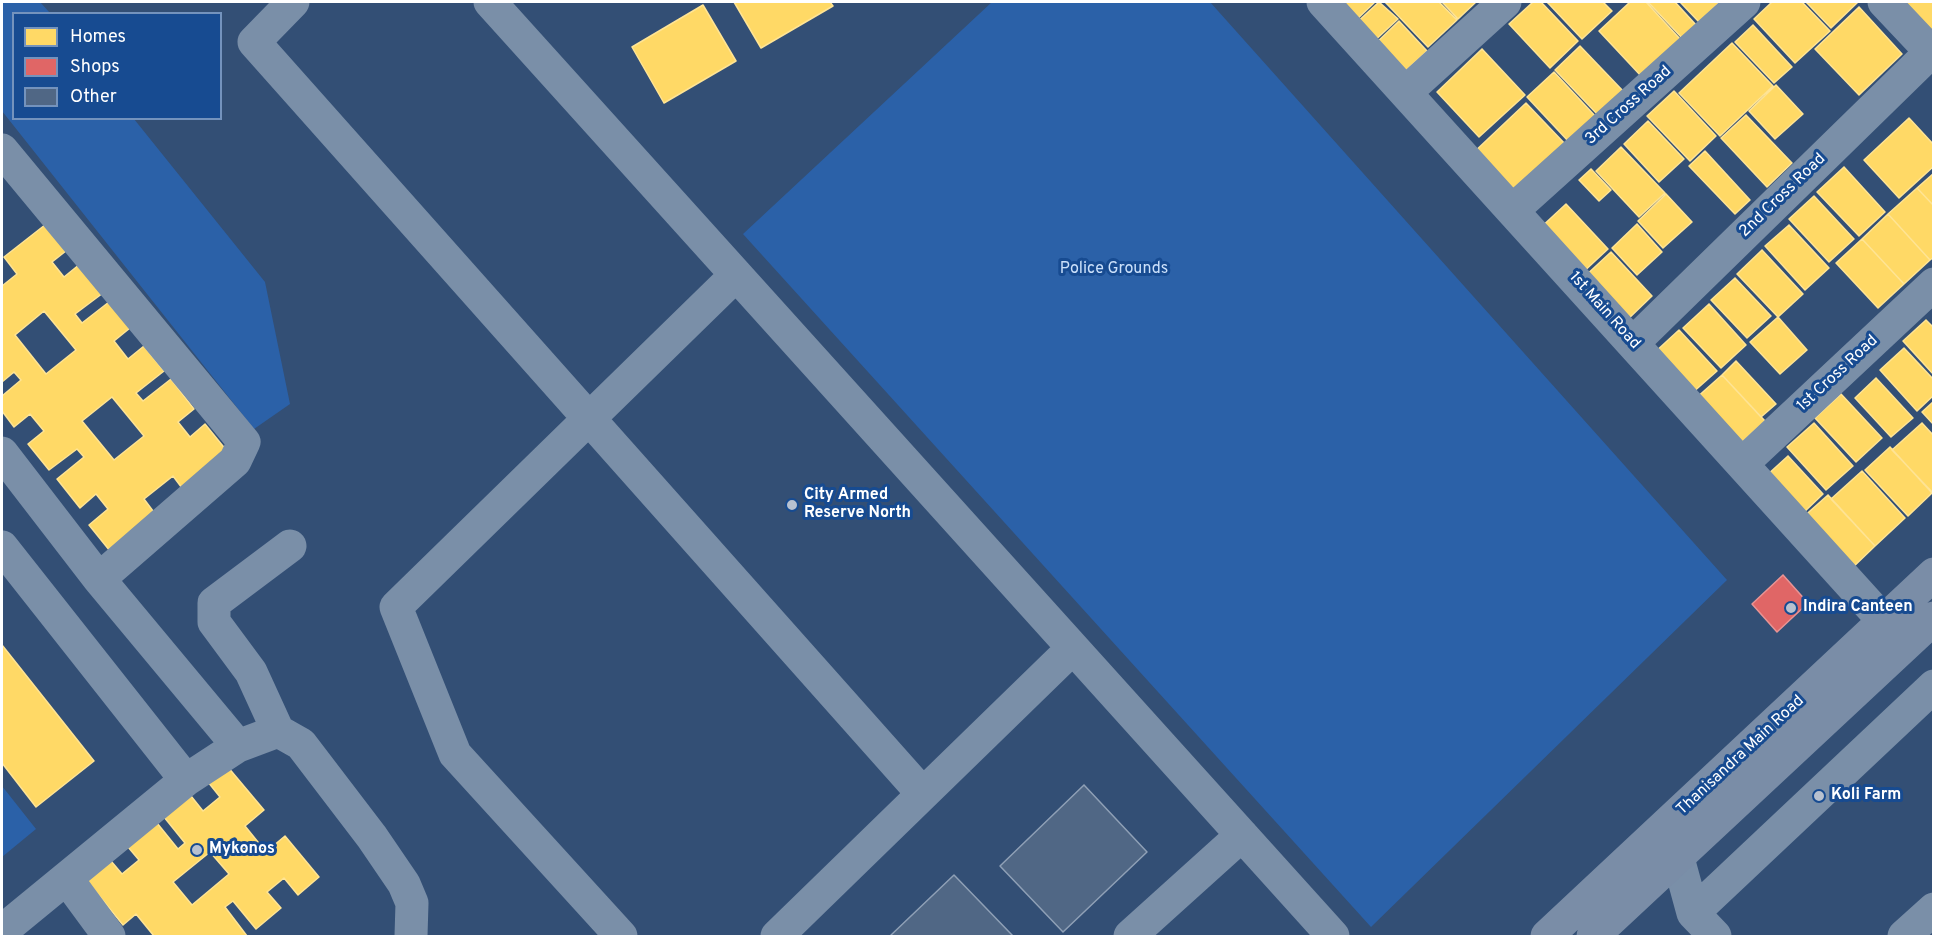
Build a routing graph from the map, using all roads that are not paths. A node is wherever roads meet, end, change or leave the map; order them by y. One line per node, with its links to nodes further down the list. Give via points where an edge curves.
1 (293, 2): 14 (street, via 254,42)
2 (490, 2): 11 (street)
3 (1323, 2): 8 (street, 1st Main Road)
4 (1505, 2): 8 (street)
5 (1744, 2): 10 (street, 3rd Cross Road)
6 (1884, 2): 7 (street)
7 (1932, 52): 13 (street, 2nd Cross Road)
8 (1406, 92): 10 (street, 1st Main Road)
9 (2, 150): 20 (street, via 243,442 235,461)
10 (1513, 210): 13 (street, 1st Main Road)
11 (736, 275): 14 (street); 23 (street)
12 (1934, 284): 16 (street, 1st Cross Road)
13 (1634, 343): 16 (street, 1st Main Road)
14 (589, 418): 28 (street); 37 (street, via 396,607 455,754)
15 (2, 453): 20 (street)
16 (1743, 463): 22 (street, 1st Main Road)
17 (2, 546): 27 (street)
18 (290, 546): 25 (street, via 214,603 214,622 251,672)
19 (1934, 574): 22 (main road, Thanisandra Main Road)
20 (99, 579): 26 (street)
21 (1934, 618): 22 (main road, Thanisandra Main Road)
22 (1895, 632): 30 (main road, Thanisandra Main Road); 41 (main road, Thanisandra Main Road)
23 (1073, 648): 28 (street); 29 (street)
24 (1934, 686): 33 (street)
25 (278, 731): 26 (street); 36 (street, via 302,744 404,885 412,903)
26 (238, 746): 27 (street)
27 (186, 780): 31 (street)
28 (923, 794): 38 (street)
29 (1242, 836): 39 (street); 40 (street)
30 (1678, 858): 33 (street); 42 (main road, Thanisandra Main Road)
31 (68, 879): 34 (street); 35 (street)
32 (1934, 909): 44 (street)
33 (1693, 913): 43 (street)
34 (2, 931)
35 (108, 936)
36 (411, 936)
37 (621, 936)
38 (777, 936)
39 (1130, 936)
40 (1333, 936)
41 (1547, 936)
42 (1593, 936)
43 (1715, 936)
44 (1904, 936)

